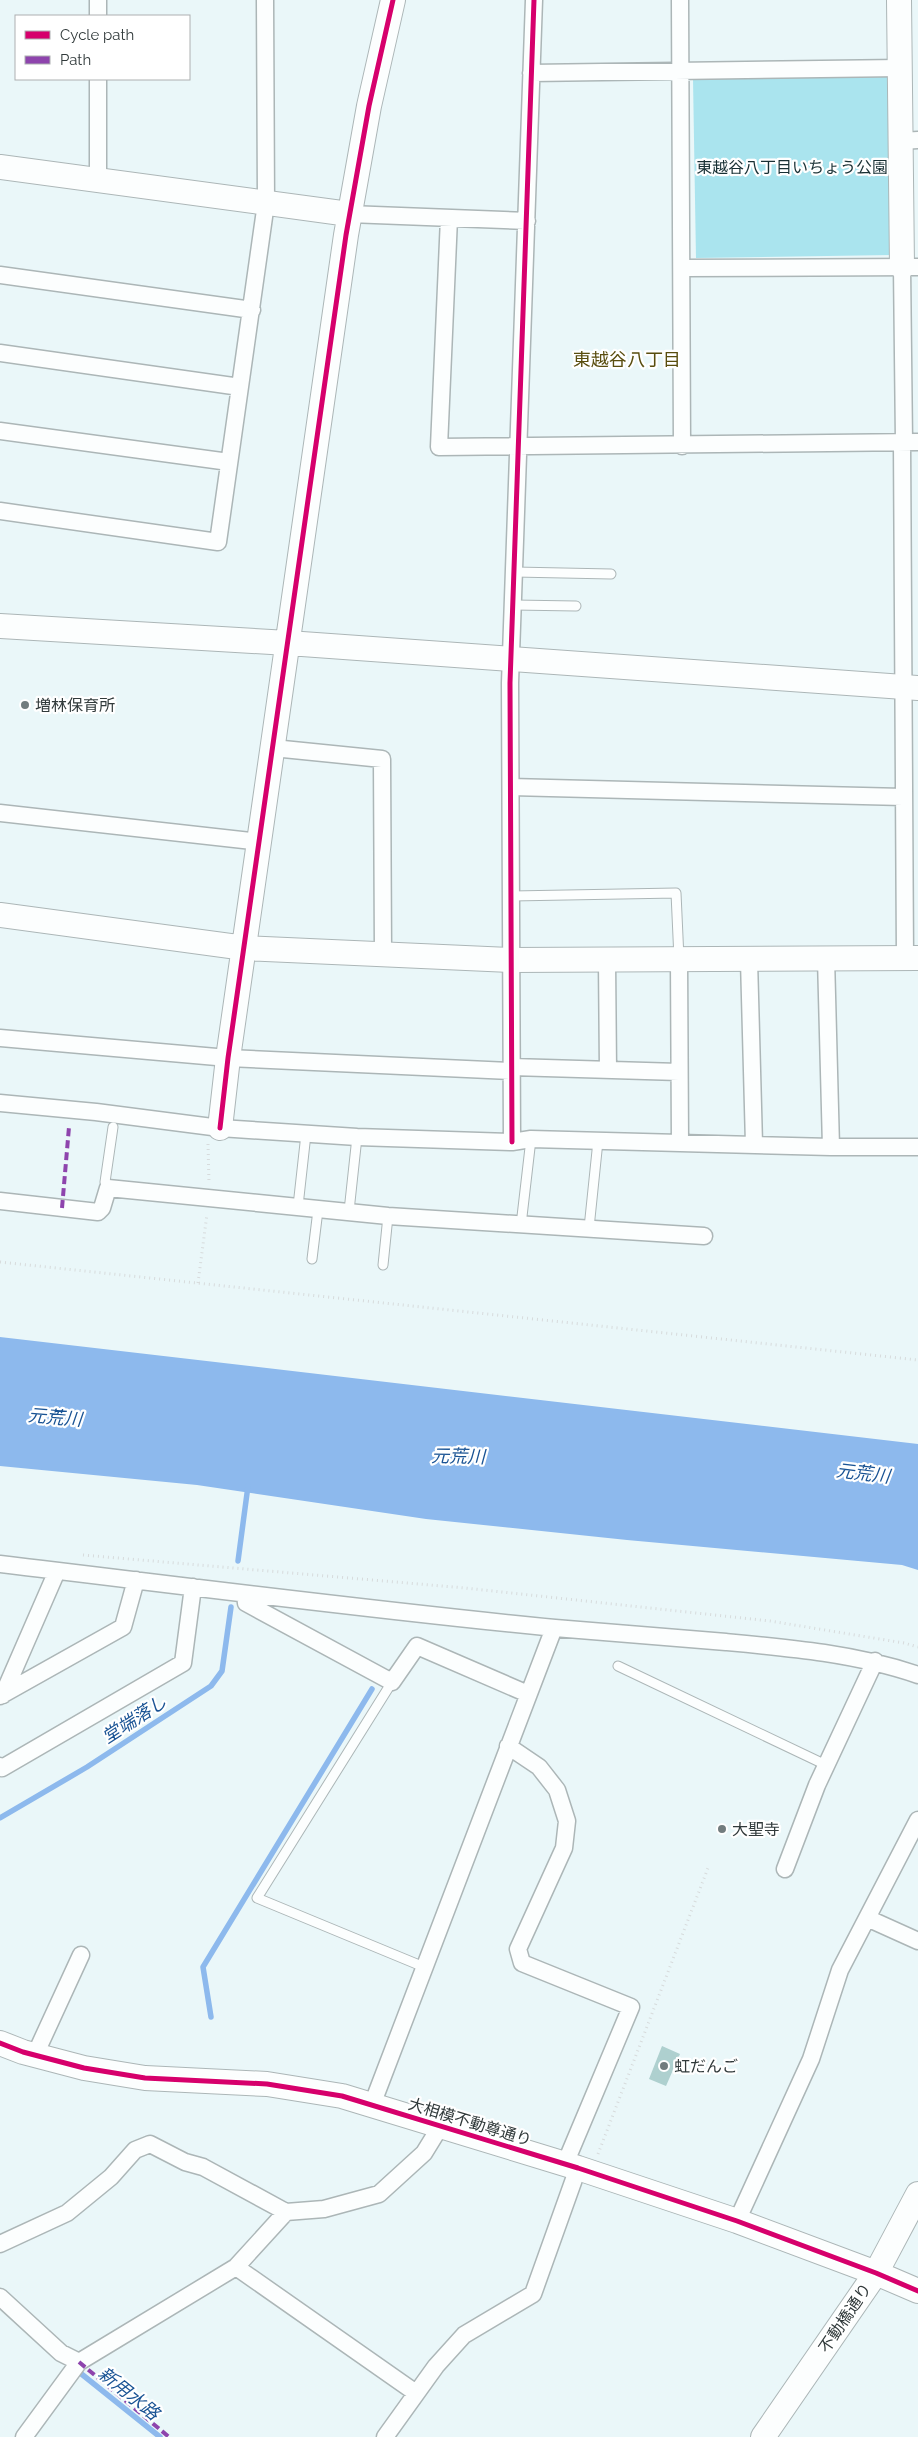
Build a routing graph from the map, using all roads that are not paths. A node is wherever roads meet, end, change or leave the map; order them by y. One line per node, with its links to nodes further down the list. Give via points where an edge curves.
1 (98, 0): 7 (street)
2 (265, 0): 15 (street)
3 (393, 0): 16 (street, via 367,115)
4 (534, 0): 10 (street)
5 (680, 0): 9 (street)
6 (899, 0): 8 (street)
7 (98, 15)
8 (900, 68): 9 (street); 12 (street)
9 (681, 71): 10 (street); 20 (street)
10 (531, 73): 18 (street)
11 (98, 80): 14 (street)
12 (909, 140): 19 (street)
13 (0, 167): 14 (street)
14 (98, 180): 15 (street)
15 (266, 203): 16 (street); 22 (street)
16 (350, 214): 17 (street); 37 (street)
17 (449, 218): 18 (street); 28 (street, via 439,447)
18 (527, 221): 28 (street)
19 (910, 267): 20 (street); 26 (street)
20 (682, 268): 27 (street)
21 (0, 275): 22 (street)
22 (252, 310): 24 (street)
23 (0, 353): 24 (street)
24 (240, 387): 29 (street)
25 (0, 431): 29 (street)
26 (908, 442): 27 (street); 32 (street)
27 (682, 446): 28 (street)
28 (519, 447): 31 (street)
29 (229, 462): 30 (street, via 218,542)
30 (0, 512)
31 (515, 572): 33 (lane); 34 (street)
32 (910, 572): 39 (street)
33 (611, 574)
34 (514, 604): 35 (lane); 38 (street)
35 (576, 606)
36 (0, 626): 37 (street)
37 (288, 643): 38 (street); 40 (street)
38 (512, 659): 39 (street); 41 (street)
39 (911, 687): 42 (street)
40 (273, 748): 44 (street); 49 (street, via 382,758)
41 (510, 788): 42 (street); 46 (street)
42 (902, 797): 45 (street)
43 (0, 813): 44 (street)
44 (260, 842): 48 (street)
45 (911, 847): 51 (street)
46 (512, 896): 52 (street); 53 (lane, via 676,893)
47 (0, 915): 48 (street)
48 (245, 948): 49 (street); 57 (street)
49 (382, 953): 52 (street)
50 (826, 958): 51 (street); 54 (street); 71 (street)
51 (912, 958)
52 (512, 960): 55 (street); 58 (street)
53 (679, 960): 54 (street); 55 (street); 60 (street)
54 (749, 960): 70 (street)
55 (607, 961): 59 (street)
56 (0, 1038): 57 (street)
57 (228, 1058): 58 (street); 63 (street)
58 (512, 1069): 59 (street); 68 (street)
59 (608, 1070): 60 (street)
60 (679, 1072): 69 (street)
61 (0, 1103): 63 (street)
62 (112, 1128): 73 (lane, via 104,1182)
63 (220, 1128): 64 (street)
64 (306, 1134): 65 (street); 75 (lane)
65 (357, 1137): 68 (street); 77 (lane)
66 (531, 1139): 67 (street); 68 (street); 79 (lane)
67 (598, 1140): 69 (street); 80 (lane)
68 (512, 1142)
69 (680, 1143): 70 (street)
70 (754, 1144): 71 (street)
71 (831, 1147): 72 (street)
72 (918, 1147)
73 (108, 1190): 74 (street, via 98,1212); 75 (street)
74 (0, 1201)
75 (298, 1206): 76 (street)
76 (318, 1210): 77 (street); 82 (lane)
77 (349, 1211): 78 (street)
78 (388, 1216): 79 (street); 83 (lane)
79 (521, 1226): 80 (street)
80 (589, 1228): 81 (street)
81 (704, 1236)
82 (312, 1259)
83 (383, 1265)
84 (0, 1564): 85 (street)
85 (57, 1571): 86 (street); 95 (street)
86 (136, 1580): 87 (street); 95 (street, via 123,1628)
87 (194, 1587): 88 (street); 98 (street, via 183,1664 2,1768)
88 (245, 1594): 89 (street); 93 (street, via 246,1604)
89 (554, 1628): 90 (street, via 768,1646); 94 (street)
90 (875, 1661): 92 (street); 97 (street)
91 (618, 1666): 97 (lane)
92 (918, 1675)
93 (392, 1682): 94 (street, via 417,1646); 104 (lane, via 257,1898)
94 (528, 1694): 96 (street)
95 (2, 1696)
96 (508, 1746): 104 (street); 109 (street, via 540,1767 557,1790 567,1821 564,1848 518,1949 522,1963 631,2007)
97 (826, 1765): 100 (street)
98 (0, 1766)
99 (918, 1820): 101 (street)
100 (785, 1869)
101 (867, 1918): 102 (street); 112 (street, via 840,1970 812,2059)
102 (918, 1941)
103 (81, 1955): 106 (street)
104 (424, 1967): 107 (street)
105 (0, 2043): 106 (street, 大相模不動尊通り)
106 (35, 2055): 107 (street, 大相模不動尊通り, via 84,2068 144,2078 267,2084 342,2096)
107 (372, 2105): 108 (street, 大相模不動尊通り)
108 (440, 2127): 109 (street, 大相模不動尊通り); 111 (street, via 424,2153 379,2194 324,2209)
109 (578, 2168): 112 (street, 大相模不動尊通り); 119 (street, via 533,2294 464,2335)
110 (918, 2194): 115 (street, 不動橋通り)
111 (286, 2212): 113 (street, via 203,2167 185,2162 150,2144 135,2150 110,2177 67,2213); 114 (street)
112 (737, 2221): 115 (street, 大相模不動尊通り)
113 (0, 2244)
114 (236, 2268): 118 (street); 119 (street)
115 (876, 2273): 116 (street, 大相模不動尊通り); 122 (street, 不動橋通り)
116 (918, 2291)
117 (0, 2297): 118 (street, via 61,2353)
118 (79, 2362): 120 (street)
119 (416, 2393): 121 (street)
120 (24, 2437)
121 (385, 2437)
122 (763, 2437)

